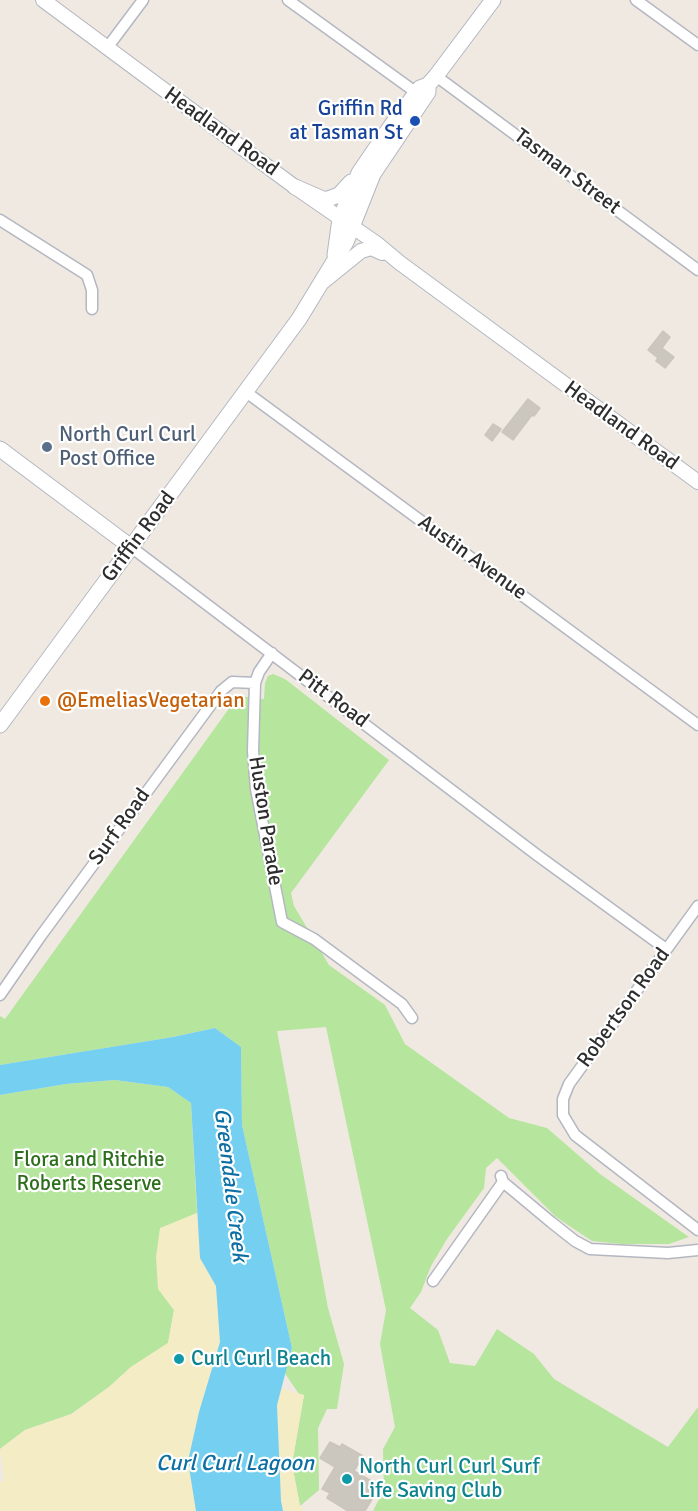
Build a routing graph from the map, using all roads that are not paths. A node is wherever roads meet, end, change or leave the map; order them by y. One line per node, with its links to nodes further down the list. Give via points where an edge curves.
1 (43, 0): 7 (street, Headland Road)
2 (143, 0): 7 (street)
3 (288, 0): 8 (street, Tasman Street)
4 (493, 0): 8 (main road, Griffin Road)
5 (636, 0): 6 (street)
6 (698, 45)
7 (107, 48): 10 (street, Headland Road)
8 (426, 88): 9 (main road, Griffin Road); 12 (main road, Griffin Road); 14 (street, Tasman Street)
9 (359, 173): 10 (main road, via 330,200); 12 (main road, Griffin Road)
10 (296, 188): 12 (street, Headland Road)
11 (0, 219): 16 (street, via 87,275)
12 (346, 223): 13 (street, Headland Road); 15 (main road, Griffin Road)
13 (400, 263): 15 (street, Headland Road, via 365,249); 19 (street, Headland Road)
14 (698, 270)
15 (321, 284): 17 (main road, Griffin Road)
16 (92, 309)
17 (246, 392): 20 (main road, Griffin Road); 23 (street, Austin Avenue)
18 (0, 449): 20 (main road, Pitt Road)
19 (698, 482)
20 (131, 547): 21 (street, Pitt Road); 24 (main road, Griffin Road)
21 (272, 652): 22 (street, Huston Parade); 26 (street, Pitt Road)
22 (255, 683): 27 (street, Surf Road, via 228,684 210,704); 28 (street, Huston Parade, via 254,769 282,921 314,939 402,1004)
23 (698, 724)
24 (0, 725)
25 (698, 906): 26 (street, Robertson Road)
26 (666, 949): 29 (street, Robertson Road, via 569,1084 563,1099 563,1115 575,1135)
27 (0, 995)
28 (412, 1018)
29 (698, 1230)
30 (698, 1250): 31 (street, via 590,1249 502,1179)
31 (433, 1281)

